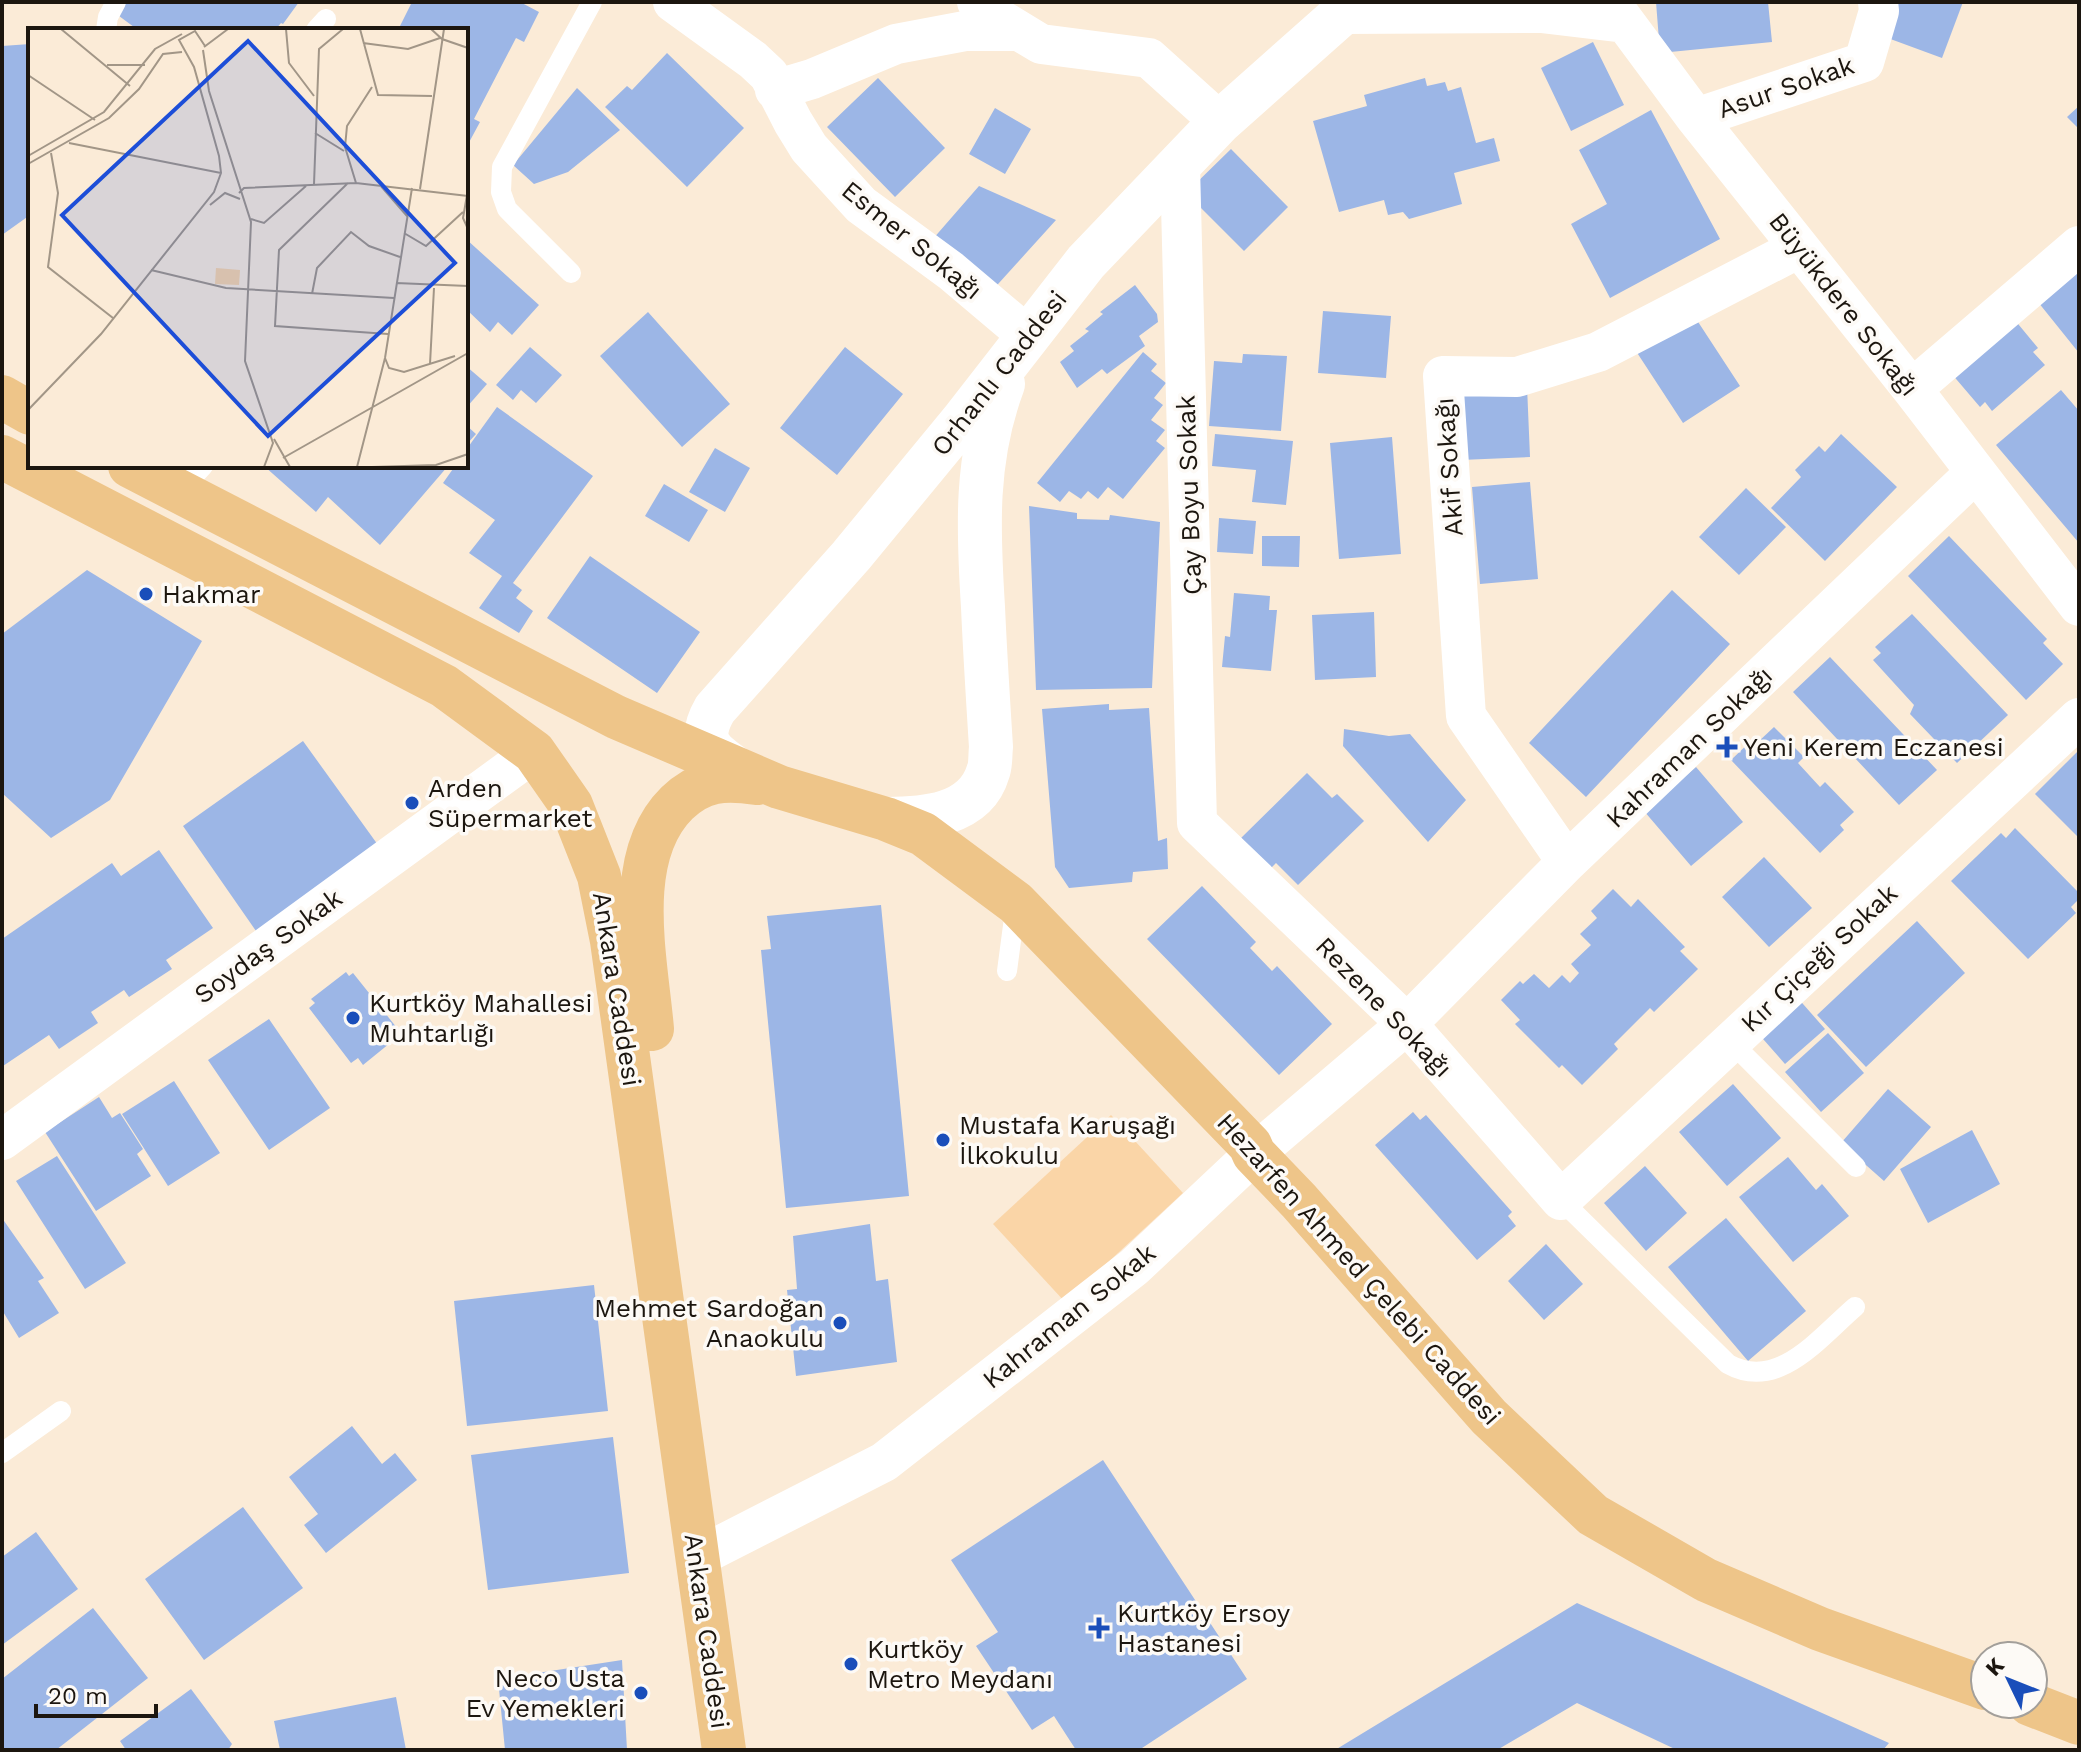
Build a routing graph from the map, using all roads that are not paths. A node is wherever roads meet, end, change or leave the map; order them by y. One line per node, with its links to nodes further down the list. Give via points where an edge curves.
1 (116, 2): 8 (lane)
2 (592, 2): 16 (lane, via 499,180 507,209)
3 (673, 2): 10 (street, Esmer Sokağı, via 753,60 769,75)
4 (977, 2): 9 (street)
5 (1878, 2): 11 (street, Asur Sokak, via 1864,62)
6 (1348, 8): 7 (street); 12 (street, Orhanlı Caddesi)
7 (1618, 13): 11 (street, Büyükdere Sokağı)
8 (106, 28)
9 (1019, 31): 10 (street, via 965,31 896,44); 12 (street, via 1041,44 1149,58)
10 (775, 90): 17 (street, Esmer Sokağı, via 809,148 861,205 951,271)
11 (1696, 118): 15 (street, Büyükdere Sokağı)
12 (1220, 122): 13 (street, Orhanlı Caddesi)
13 (1180, 166): 17 (street, Orhanlı Caddesi, via 1086,262); 31 (street, Çay Boyu Sokak)
14 (2079, 246): 18 (street)
15 (1799, 248): 18 (street, Büyükdere Sokağı); 32 (street, Akif Sokağı, via 1598,352 1517,377 1443,376 1466,716)
16 (571, 273)
17 (1022, 342): 28 (street, Orhanlı Caddesi, via 851,556 715,709 705,735 710,747); 30 (street, via 991,417 980,476 988,773 975,795 957,808 926,819)
18 (1912, 389): 23 (street, Büyükdere Sokağı)
19 (2, 397): 20 (main road)
20 (28, 412)
21 (2, 457): 27 (main road, Ankara Caddesi, via 444,686)
22 (139, 468): 24 (main road)
23 (1975, 473): 25 (street, Büyükdere Sokağı); 32 (street, Kahraman Sokağı)
24 (191, 479): 28 (main road, via 616,717)
25 (2079, 606)
26 (2079, 718): 36 (street, Kır Çiçeği Sokak)
27 (534, 752): 37 (street, Soydaş Sokak); 44 (main road, Ankara Caddesi, via 571,805 599,876 610,928)
28 (735, 768): 29 (main road)
29 (779, 787): 30 (main road, Hezarfen Ahmed Çelebi Caddesi); 44 (main road, via 734,779 691,790 656,829 641,895)
30 (886, 819): 33 (main road, Hezarfen Ahmed Çelebi Caddesi, via 923,834)
31 (1197, 823): 35 (street, Rezene Sokağı)
32 (1567, 862): 35 (street, Kahraman Sokağı)
33 (1016, 903): 34 (lane); 38 (main road, Hezarfen Ahmed Çelebi Caddesi)
34 (1007, 971)
35 (1407, 1024): 38 (street, Kahraman Sokak); 40 (street, Rezene Sokağı)
36 (1729, 1040): 39 (lane); 40 (street, Kır Çiçeği Sokak)
37 (2, 1140)
38 (1254, 1154): 44 (street, Kahraman Sokak, via 1134,1267 884,1462); 45 (main road, Hezarfen Ahmed Çelebi Caddesi, via 1489,1417 1593,1515 1706,1580 1820,1629)
39 (1856, 1167)
40 (1561, 1200): 41 (lane, via 1739,1370 1780,1369)
41 (1855, 1307)
42 (61, 1411): 43 (lane)
43 (2, 1453)
44 (696, 1558): 46 (main road, Ankara Caddesi)
45 (1969, 1682)
46 (724, 1750)

